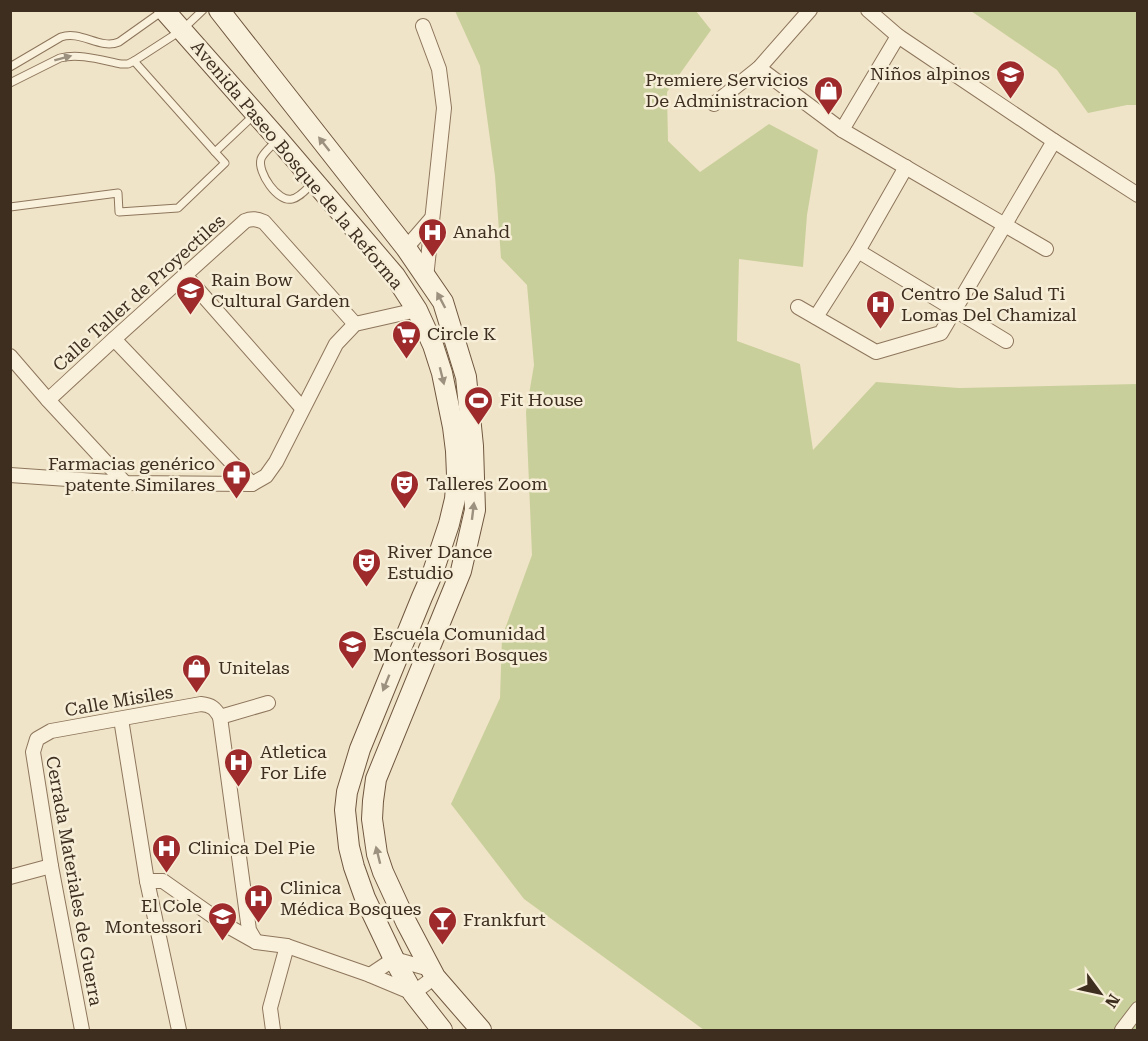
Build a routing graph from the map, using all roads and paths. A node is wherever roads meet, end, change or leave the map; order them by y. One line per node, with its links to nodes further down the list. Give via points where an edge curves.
1 (164, 10): 7 (main road, Avenida Paseo Bosque de la Reforma); 10 (lane, via 120,42 108,44 69,34)
2 (203, 10): 7 (lane)
3 (219, 10): 20 (main road, Avenida Paseo Bosque de la Reforma, one-way to 3)
4 (810, 10): 11 (street)
5 (868, 10): 8 (street)
6 (423, 26): 26 (street, via 439,69 444,108)
7 (182, 30): 9 (lane); 14 (main road, Avenida Paseo Bosque de la Reforma)
8 (898, 36): 15 (street); 17 (street)
9 (134, 61): 12 (lane, one-way to 9, via 68,56 121,64); 18 (lane)
10 (10, 67)
11 (759, 68): 13 (street); 15 (street)
12 (10, 83)
13 (714, 104)
14 (256, 114): 16 (main road, Avenida Paseo Bosque de la Reforma); 18 (lane)
15 (842, 130): 19 (street)
16 (278, 139): 21 (main road, Avenida Paseo Bosque de la Reforma); 21 (lane, via 261,159 261,171 276,192 290,200)
17 (1054, 141): 22 (street); 27 (street)
18 (215, 152): 24 (lane, via 225,163 178,208 119,212 118,193)
19 (906, 167): 27 (street); 30 (street)
20 (350, 177): 21 (main road, via 350,183 341,192 333,194); 23 (main road, Avenida Paseo Bosque de la Reforma)
21 (319, 187): 25 (main road, Avenida Paseo Bosque de la Reforma)
22 (1137, 195)
23 (369, 201): 25 (main road, via 351,201); 28 (main road, Avenida Paseo Bosque de la Reforma)
24 (10, 207)
25 (342, 213): 34 (main road, Avenida Paseo Bosque de la Reforma, via 395,276)
26 (432, 218): 28 (street); 32 (street)
27 (1005, 224): 29 (street); 35 (street)
28 (406, 248): 32 (main road, Avenida Paseo Bosque de la Reforma)
29 (1046, 249)
30 (858, 250): 35 (street); 36 (street)
31 (185, 274): 37 (street, Calle Taller de Proyectiles, via 245,221 257,219 264,222); 38 (street, Calle Taller de Proyectiles); 42 (street)
32 (426, 278): 47 (main road, Avenida Paseo Bosque de la Reforma, one-way to 32, via 475,510 466,377 443,302)
33 (798, 307): 36 (street)
34 (417, 310): 37 (street); 46 (main road, Avenida Paseo Bosque de la Reforma, one-way to 46, via 442,373 456,451 455,499)
35 (955, 310): 36 (street, via 941,333 876,352); 39 (street)
36 (816, 317)
37 (355, 324): 42 (street, via 336,344)
38 (114, 339): 41 (street, Calle Taller de Proyectiles); 45 (street)
39 (1006, 342)
40 (10, 356): 41 (street)
41 (48, 400): 44 (street)
42 (302, 408): 45 (street, via 276,462 266,476)
43 (10, 475): 44 (street)
44 (125, 483): 45 (street)
45 (252, 484)
46 (433, 572): 47 (main road, via 440,586 447,587); 48 (main road, Avenida Paseo Bosque de la Reforma)
47 (458, 580): 49 (main road, Avenida Paseo Bosque de la Reforma)
48 (422, 597): 49 (main road, via 437,597); 60 (main road, Avenida Paseo Bosque de la Reforma, one-way to 60, via 360,749 345,810 356,875)
49 (444, 611): 57 (main road, Avenida Paseo Bosque de la Reforma, one-way to 49, via 377,854 373,801 382,762)
50 (268, 704): 51 (street)
51 (220, 717): 52 (street, Calle Misiles, via 216,709 201,704); 58 (street, via 249,930)
52 (122, 719): 53 (street, Calle Misiles, via 51,731); 56 (street)
53 (37, 739): 54 (street, Cerrada Materiales de Guerra, via 33,752)
54 (51, 866): 55 (street); 65 (street, Cerrada Materiales de Guerra)
55 (10, 877)
56 (147, 881): 58 (street, via 163,881); 66 (street)
57 (414, 940): 60 (main road, via 407,955); 61 (main road, Avenida Paseo Bosque de la Reforma)
58 (256, 942): 59 (street)
59 (287, 946): 62 (street); 67 (street, via 270,1008)
60 (393, 957): 61 (street); 62 (street); 63 (main road, Avenida Paseo Bosque de la Reforma)
61 (432, 973): 63 (street); 69 (main road, Avenida Paseo Bosque de la Reforma)
62 (370, 975): 63 (street)
63 (413, 993): 68 (main road, Avenida Paseo Bosque de la Reforma)
64 (1137, 1009): 70 (street)
65 (82, 1030)
66 (179, 1030)
67 (273, 1030)
68 (442, 1030)
69 (482, 1030)
70 (1122, 1030)

